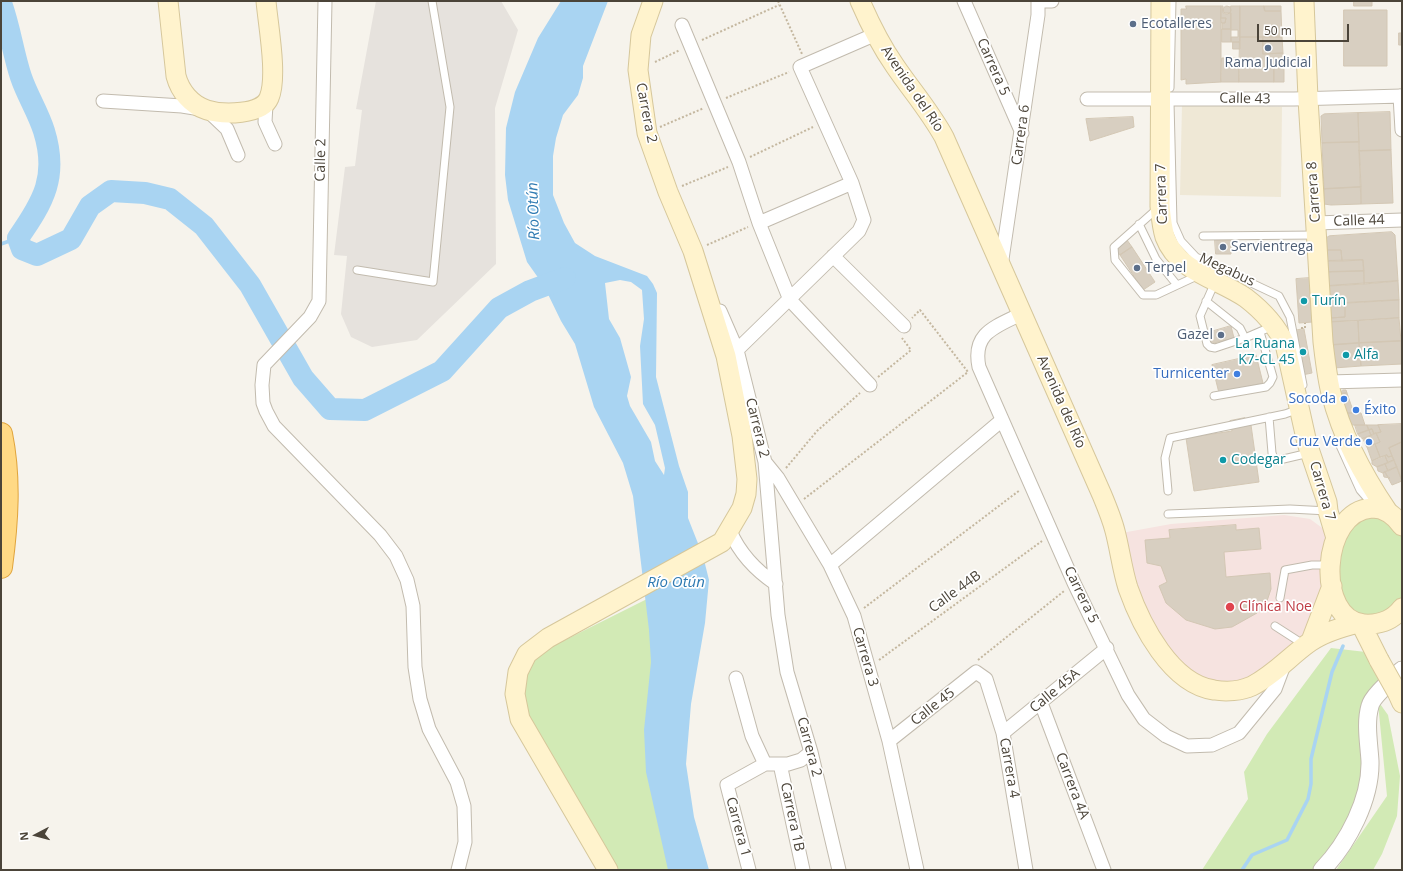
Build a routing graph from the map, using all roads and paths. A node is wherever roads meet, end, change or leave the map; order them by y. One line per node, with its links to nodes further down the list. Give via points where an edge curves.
1 (168, 1): 27 (main road, via 179,86 185,95)
2 (266, 1): 26 (main road, via 273,84)
3 (324, 1): 98 (street, Calle 2, via 319,301 310,317 264,365 263,403 274,426 380,535 396,556 407,580 413,606 415,667 420,698 429,729 457,782 464,806 465,842)
4 (432, 1): 43 (lane, via 450,107 433,282)
5 (652, 1): 20 (main road, Carrera 2, via 641,35)
6 (778, 1): 15 (path)
7 (860, 1): 17 (main road, Avenida del Río)
8 (964, 1): 29 (street, Carrera 5)
9 (1038, 1): 10 (street); 29 (street, Carrera 6)
10 (1052, 1)
11 (1161, 1): 22 (main road, Carrera 7)
12 (1172, 1): 22 (lane, Megabus)
13 (1296, 1): 24 (lane)
14 (1304, 1): 24 (main road, Carrera 8)
15 (779, 5): 18 (path); 19 (path)
16 (682, 25): 18 (street)
17 (876, 34): 19 (street); 42 (main road, Avenida del Río, via 944,137)
18 (690, 45): 20 (path); 36 (street, via 739,162)
19 (806, 64): 33 (street, via 800,67)
20 (638, 70): 40 (main road, Carrera 2, via 646,133)
21 (1401, 96): 24 (street, Calle 43); 28 (street)
22 (1165, 98): 23 (street, Calle 43); 24 (street, Calle 43); 34 (main road, Carrera 7); 57 (lane, Megabus, via 1172,213 1177,232 1187,249 1196,257 1279,296 1290,317)
23 (1087, 99)
24 (1304, 99): 30 (lane); 38 (main road, Carrera 8)
25 (103, 101): 27 (street)
26 (266, 104): 27 (main road, via 234,113); 31 (street, via 265,122)
27 (207, 110): 32 (street, via 227,129)
28 (1402, 130)
29 (1022, 133): 42 (street, Carrera 6)
30 (1302, 137)
31 (275, 144)
32 (238, 155)
33 (852, 183): 36 (street); 41 (street, via 864,220 859,231)
34 (1160, 206): 37 (lane); 44 (main road, Carrera 7, via 1168,244 1182,260)
35 (1402, 220): 38 (street, Calle 44)
36 (759, 223): 40 (path); 46 (street)
37 (1139, 224): 45 (lane, via 1156,259); 45 (lane, via 1114,247 1115,260 1143,294 1156,294)
38 (1311, 233): 39 (lane); 53 (main road, Carrera 8, via 1323,342)
39 (1203, 236)
40 (693, 251): 52 (street, Carrera 2); 72 (main road, via 726,356 742,436 747,479 742,508)
41 (833, 256): 46 (street); 49 (street)
42 (1001, 269): 48 (main road, Avenida del Río)
43 (357, 270)
44 (1208, 278): 45 (lane); 47 (lane); 50 (main road, Carrera 7, via 1245,298)
45 (1177, 285)
46 (790, 300): 52 (street); 55 (street)
47 (1206, 301): 51 (lane, via 1240,328); 51 (lane, via 1200,316 1210,347 1215,348)
48 (1021, 314): 59 (street, Carrera 5, via 991,328 978,344 979,367); 86 (main road, Avenida del Río, via 1110,516 1133,600 1163,655 1189,680 1207,689 1222,691 1251,687)
49 (904, 326): 55 (path, via 899,335 911,350); 67 (path, via 920,310 968,372)
50 (1267, 328): 51 (lane); 56 (lane, via 1273,377 1270,383 1266,387); 57 (main road, Carrera 7, via 1285,344)
51 (1244, 338)
52 (737, 350): 62 (street, Carrera 2)
53 (1324, 375): 54 (street); 69 (main road, Carrera 8, via 1345,436 1365,477); 69 (lane, via 1334,429 1347,464 1360,490)
54 (1402, 380)
55 (870, 384): 63 (path, via 817,430)
56 (1214, 396)
57 (1302, 401): 58 (lane); 61 (main road, Carrera 7, via 1307,443)
58 (1269, 417): 61 (lane, via 1275,461); 66 (lane, via 1170,438 1165,458)
59 (1002, 420): 65 (street, Carrera 5); 73 (street)
60 (1, 434): 75 (highway, via 5,458 7,509)
61 (1318, 456): 70 (main road, Carrera 7, via 1327,502)
62 (765, 462): 63 (street, Carrera 3); 77 (street, Carrera 2)
63 (778, 478): 67 (street, Carrera 3)
64 (1327, 478): 70 (lane)
65 (1029, 483): 71 (street, Carrera 5); 81 (path)
66 (1168, 491)
67 (795, 506): 73 (street, Carrera 3)
68 (1168, 514): 70 (lane, via 1290,509)
69 (1392, 515): 70 (main road, via 1367,508)
70 (1336, 519): 74 (main road)
71 (1053, 533): 76 (street, Carrera 5); 87 (path, Calle 44B)
72 (726, 536): 77 (street, via 752,565); 99 (main road, via 548,638 527,654 516,682 516,703 520,720)
73 (830, 565): 81 (street, Carrera 3)
74 (1331, 565): 78 (main road); 79 (lane, via 1312,565 1284,570)
75 (1, 567)
76 (1074, 583): 85 (street, Carrera 5); 89 (path, via 974,663)
77 (776, 584): 95 (street, Carrera 2, via 787,672)
78 (1332, 586): 82 (main road, via 1333,595 1346,616); 84 (main road, Avenida del Río)
79 (1280, 598)
80 (1401, 612): 82 (main road, Avenida del Río, via 1387,621)
81 (854, 616): 87 (street, Carrera 3)
82 (1366, 625): 84 (main road, Avenida del Río, via 1338,628); 91 (main road, bridge, via 1379,660)
83 (1275, 626): 84 (lane)
84 (1308, 643): 86 (main road, Avenida del Río)
85 (1107, 648): 86 (street, Carrera 5, via 1128,695 1144,719 1166,736 1186,746 1212,745 1239,733 1275,689); 92 (street, Calle 45A)
86 (1284, 665)
87 (869, 667): 94 (street, Carrera 3)
88 (1402, 670): 106 (street, via 1370,705 1369,784 1360,813 1331,861)
89 (976, 672): 93 (street, Carrera 4, via 986,679); 94 (street, Calle 45)
90 (736, 678): 96 (street, via 752,736)
91 (1399, 697)
92 (1041, 703): 93 (street, Calle 45A); 105 (street, Carrera 4A)
93 (1003, 733): 104 (street, Carrera 4)
94 (889, 741): 103 (street, Carrera 3)
95 (811, 752): 97 (street, via 801,760); 102 (street, Carrera 2)
96 (764, 764): 97 (street); 100 (street, Carrera 1, via 727,785)
97 (780, 764): 101 (street, Carrera 1B)
98 (458, 870)
99 (608, 870)
100 (749, 870)
101 (803, 870)
102 (839, 870)
103 (917, 870)
104 (1026, 870)
105 (1104, 870)
106 (1322, 870)

